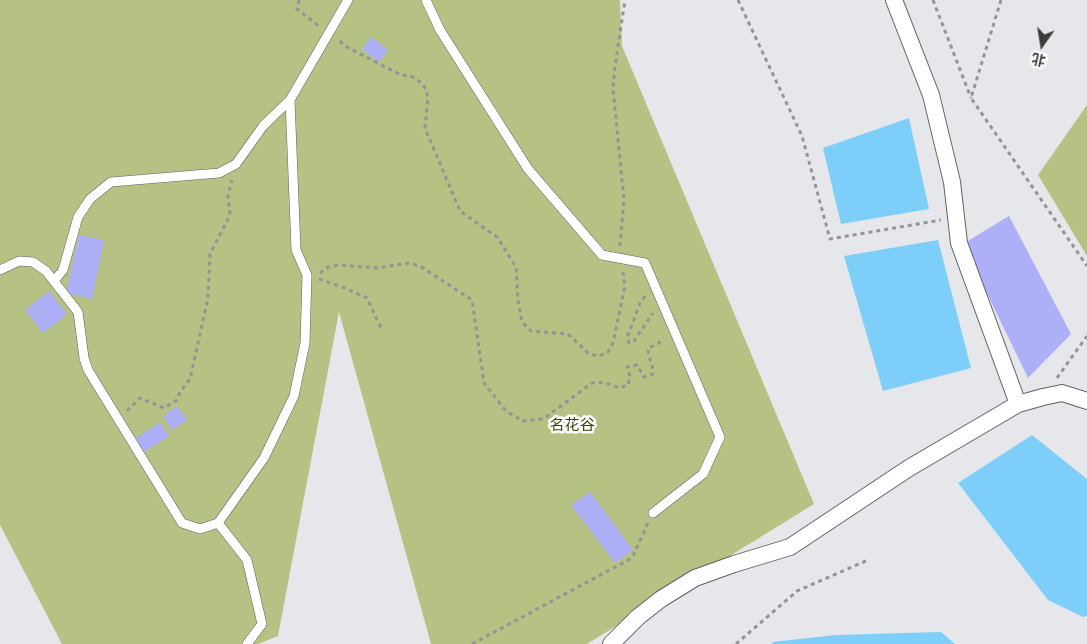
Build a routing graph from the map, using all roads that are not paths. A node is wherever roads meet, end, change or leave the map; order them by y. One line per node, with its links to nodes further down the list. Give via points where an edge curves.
1 (348, 0): 4 (lane)
2 (426, 0): 9 (lane, via 440,30 528,169 602,255 645,263 720,437 704,474)
3 (894, 0): 8 (street, via 931,95 952,182 959,242)
4 (290, 100): 6 (lane, via 263,126 236,164 219,173 111,182 90,199 78,217 63,270); 10 (lane, via 296,250 307,275 305,343 294,396 264,458)
5 (0, 270): 6 (lane, via 19,261 32,262 46,270)
6 (54, 281): 10 (lane, via 78,312 88,370 182,523 200,529)
7 (1087, 401): 8 (street, via 1062,393)
8 (1018, 404): 12 (street, via 909,468 790,547 695,578 638,617)
9 (653, 513)
10 (218, 523): 11 (lane, via 247,560 262,624)
11 (247, 644)
12 (611, 644)

